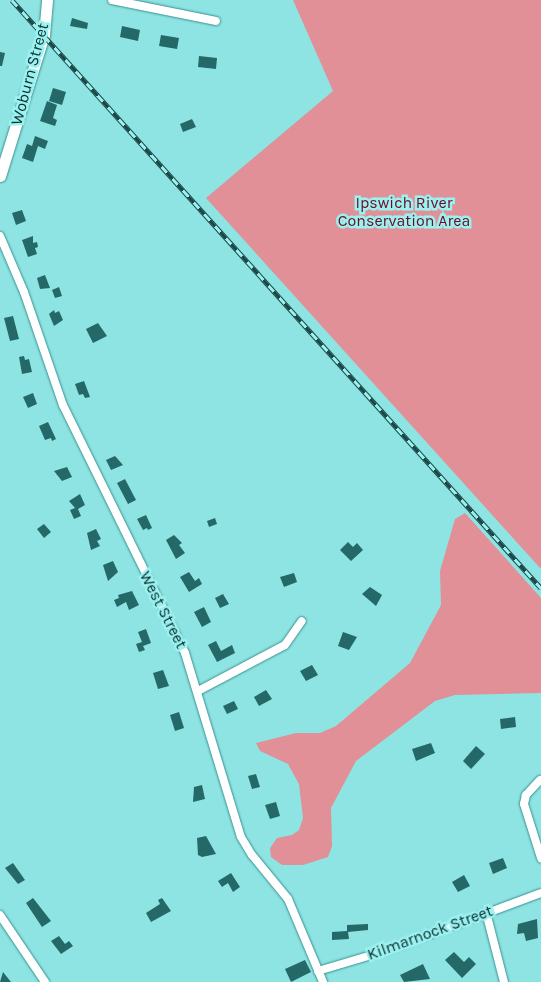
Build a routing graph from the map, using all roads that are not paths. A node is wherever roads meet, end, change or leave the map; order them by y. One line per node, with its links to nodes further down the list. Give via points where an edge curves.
1 (47, 0): 4 (street, Woburn Street, via 44,35)
2 (112, 0): 3 (street)
3 (216, 21)
4 (0, 176)
5 (0, 236): 7 (street, West Street, via 24,292 54,383 124,534 170,618)
6 (302, 621): 7 (street, via 285,645)
7 (198, 691): 13 (street, West Street, via 241,837 288,899)
8 (540, 780): 9 (street, via 524,804)
9 (541, 858)
10 (541, 893): 11 (street, Kilmarnock Street)
11 (486, 912): 13 (street, Kilmarnock Street, via 385,951); 16 (street)
12 (0, 915): 14 (street)
13 (318, 971): 15 (street, West Street)
14 (44, 982)
15 (323, 982)
16 (504, 982)

